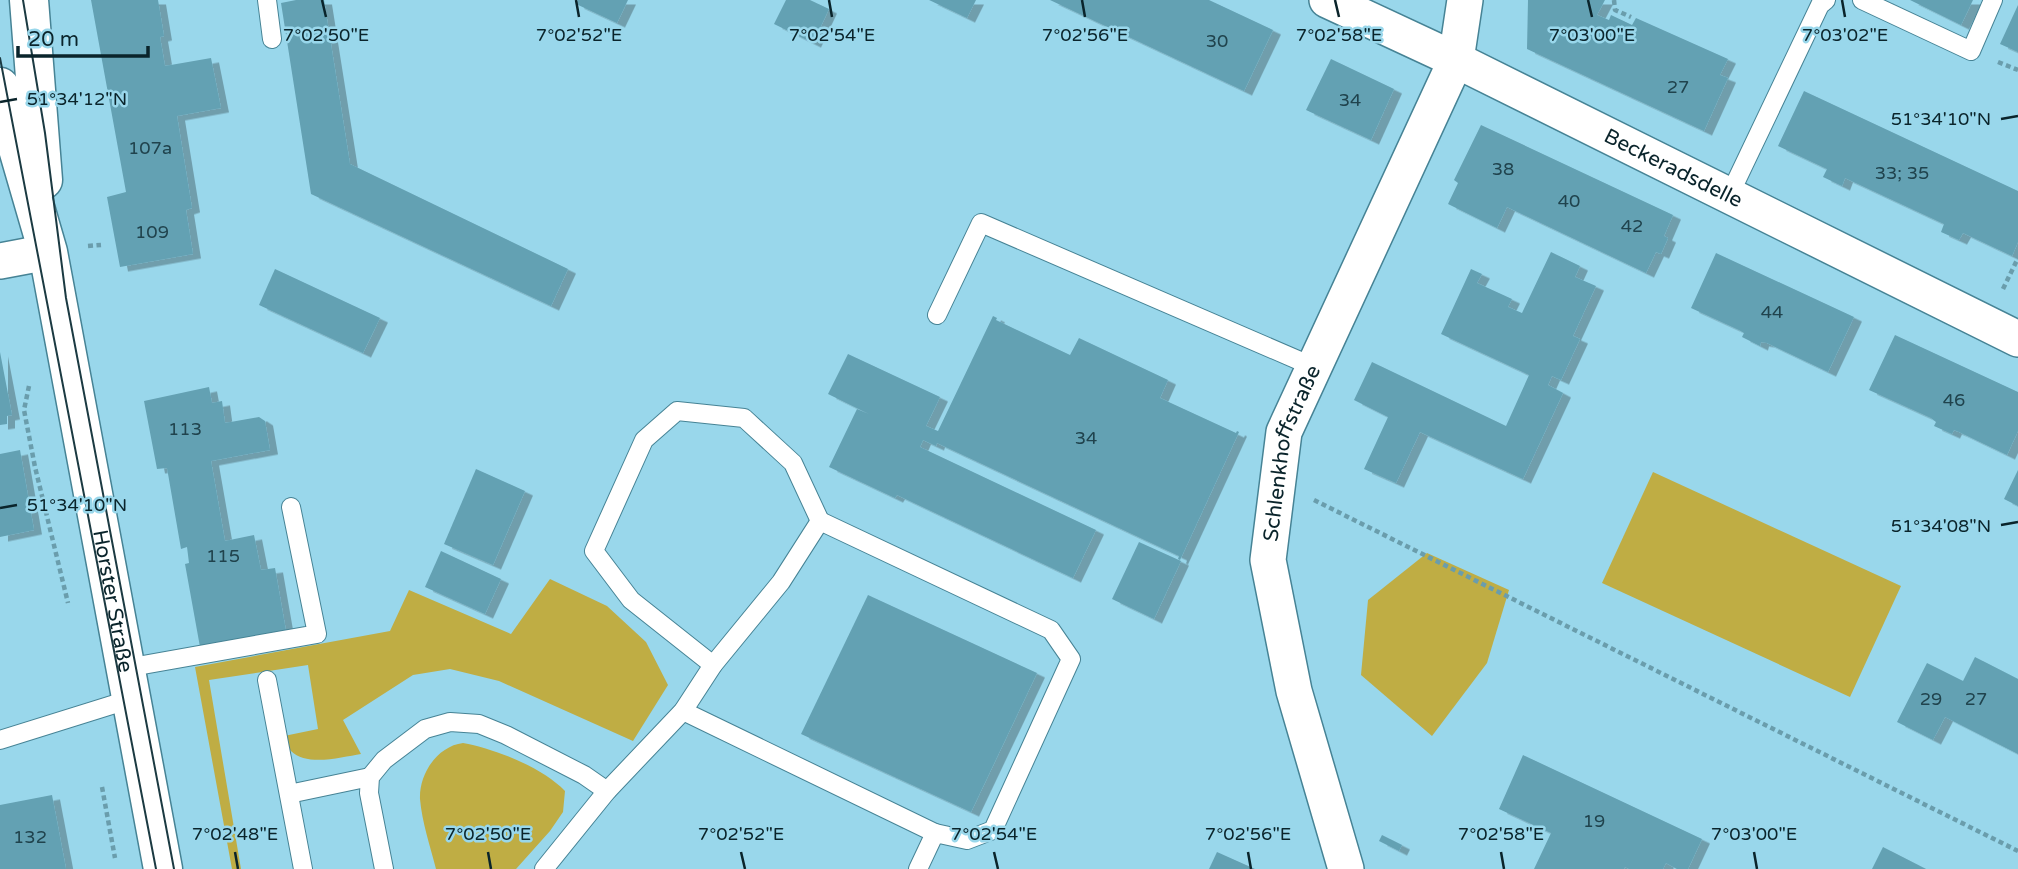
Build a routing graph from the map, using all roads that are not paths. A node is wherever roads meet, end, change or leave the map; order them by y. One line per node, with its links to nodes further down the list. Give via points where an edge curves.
1 (29, 0): 12 (main road, Horster Straße)
2 (267, 0): 8 (lane)
3 (1327, 0): 9 (street, Beckeradsdelle)
4 (1465, 0): 9 (street, Schlenkhoffstraße)
5 (1826, 0): 11 (lane)
6 (1863, 0): 7 (lane, via 1971,51)
7 (1993, 0)
8 (272, 39)
9 (1456, 60): 11 (street, Beckeradsdelle); 16 (street, Schlenkhoffstraße)
10 (0, 87): 12 (main road, Horster Straße)
11 (1729, 196): 15 (street, Beckeradsdelle)
12 (48, 252): 13 (street); 21 (main road, Horster Straße)
13 (0, 261)
14 (937, 314): 16 (lane, via 981,223)
15 (2018, 339)
16 (1314, 367): 33 (street, Schlenkhoffstraße, via 1284,432 1268,560 1294,691)
17 (291, 508): 21 (lane, via 317,634)
18 (820, 521): 19 (lane, via 781,582); 19 (lane, via 793,463 744,418 677,411 644,440 594,551 631,600); 27 (lane, via 1051,630 1071,659 993,830 967,840)
19 (713, 664): 22 (lane)
20 (267, 680): 26 (lane)
21 (129, 683): 23 (lane); 28 (main road, Horster Straße)
22 (683, 711): 25 (lane); 27 (lane)
23 (0, 740)
24 (370, 777): 25 (lane, via 384,760 425,729 450,722 479,724 584,775); 26 (lane); 30 (lane)
25 (607, 791): 31 (lane)
26 (289, 794): 29 (lane)
27 (934, 833): 32 (lane)
28 (163, 869)
29 (303, 869)
30 (384, 869)
31 (544, 869)
32 (918, 869)
33 (1346, 869)

